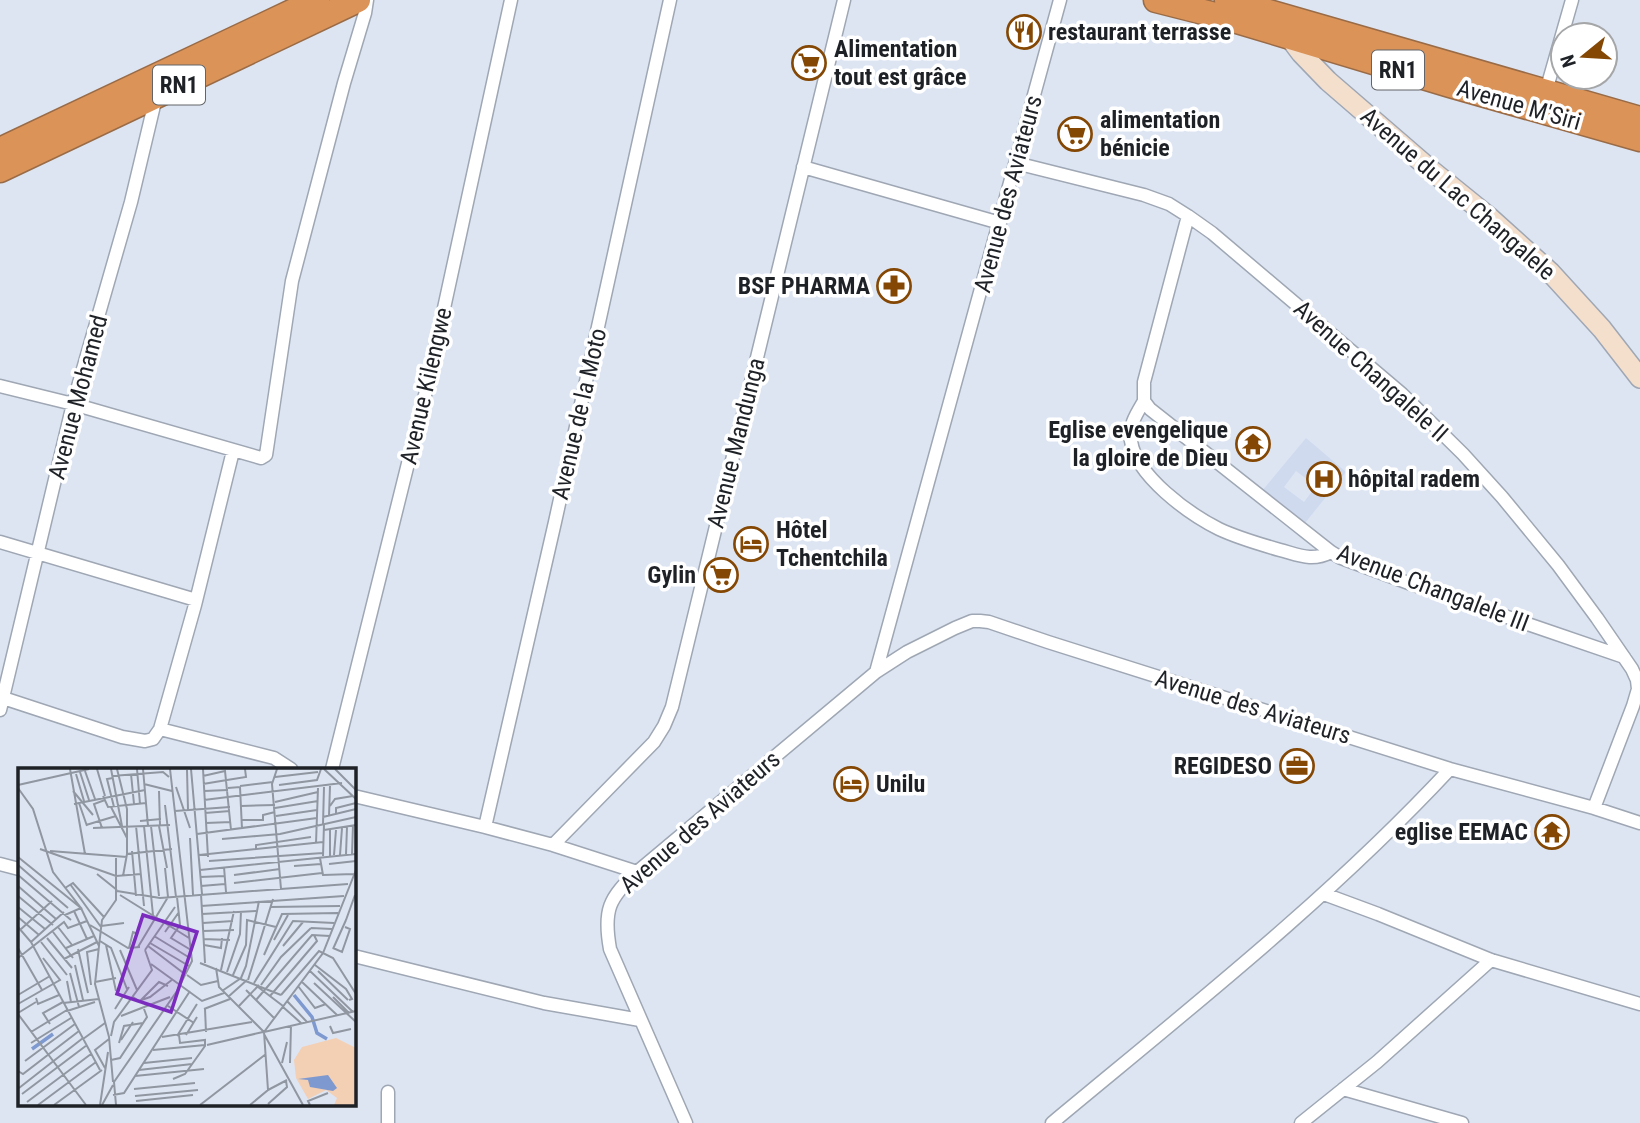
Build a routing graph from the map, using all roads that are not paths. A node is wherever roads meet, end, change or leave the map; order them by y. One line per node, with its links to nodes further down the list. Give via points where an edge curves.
1 (317, 0): 17 (highway, RN1)
2 (358, 0): 14 (highway, RN1)
3 (367, 0): 27 (street, via 292,281 268,451 261,458)
4 (511, 0): 37 (street, Avenue Kilengwe, via 426,391)
5 (670, 0): 42 (street, Avenue de la Moto)
6 (844, 0): 19 (street, Avenue Mandunga)
7 (1060, 0): 18 (street, Avenue des Aviateurs)
8 (1156, 0): 12 (highway, Avenue M'Siri / RN1)
9 (1227, 0): 11 (highway, Avenue M'Siri / RN1)
10 (1572, 0): 13 (street)
11 (1274, 13): 12 (street, Avenue du Lac Changalele); 13 (highway, Avenue M'Siri / RN1)
12 (1288, 36): 16 (highway, Avenue M'Siri / RN1); 23 (street, Avenue du Lac Changalele, via 1328,81 1550,272)
13 (1546, 91): 15 (highway, Avenue M'Siri / RN1)
14 (156, 97): 20 (highway, RN1); 26 (street, Avenue Mohamed)
15 (1640, 119)
16 (1640, 139)
17 (0, 149)
18 (1017, 163): 21 (street, Avenue Changalele II, via 1144,195); 22 (street, Avenue des Aviateurs)
19 (803, 167): 22 (street); 43 (street, Avenue Mandunga, via 672,707 654,742)
20 (0, 170)
21 (1188, 216): 25 (street, via 1144,382); 32 (street, Avenue Changalele II, via 1402,394 1463,454 1558,565)
22 (1000, 223): 33 (street, Avenue des Aviateurs)
23 (1640, 378)
24 (0, 386): 26 (street)
25 (1143, 401): 29 (street, Avenue Changalele III); 29 (street, via 1130,429 1136,456 1143,469 1192,513 1263,545 1310,558)
26 (73, 404): 27 (street); 30 (street, Avenue Mohamed)
27 (233, 451): 31 (street)
28 (0, 542): 30 (street)
29 (1331, 552): 32 (street, Avenue Changalele III)
30 (38, 553): 31 (street); 34 (street, Avenue Mohamed)
31 (196, 600): 35 (street)
32 (1625, 657): 40 (street, Avenue Changalele II, via 1638,689)
33 (876, 672): 38 (street, Avenue des Aviateurs, via 955,628 972,621 989,622); 46 (street, Avenue des Aviateurs)
34 (1, 702): 35 (street, Avenue Mohamed, via 134,740 153,739)
35 (160, 729): 36 (street, via 274,758)
36 (289, 768)
37 (332, 768)
38 (1450, 769): 40 (street, Avenue des Aviateurs); 47 (street)
39 (355, 796): 42 (street)
40 (1594, 808): 41 (street, Avenue des Aviateurs)
41 (1640, 823)
42 (485, 827): 43 (street)
43 (553, 845): 46 (street)
44 (0, 864): 45 (street)
45 (18, 869)
46 (638, 872): 51 (street, Avenue des Aviateurs, via 615,896 607,924 614,961)
47 (1324, 894): 49 (street); 56 (street)
48 (355, 956): 51 (street, via 544,1003)
49 (1491, 960): 50 (street); 52 (street)
50 (1640, 1004)
51 (640, 1020): 55 (street, Avenue des Aviateurs)
52 (1343, 1089): 57 (street); 58 (street)
53 (388, 1092): 54 (street)
54 (388, 1123)
55 (686, 1123)
56 (1052, 1123)
57 (1301, 1123)
58 (1462, 1123)

